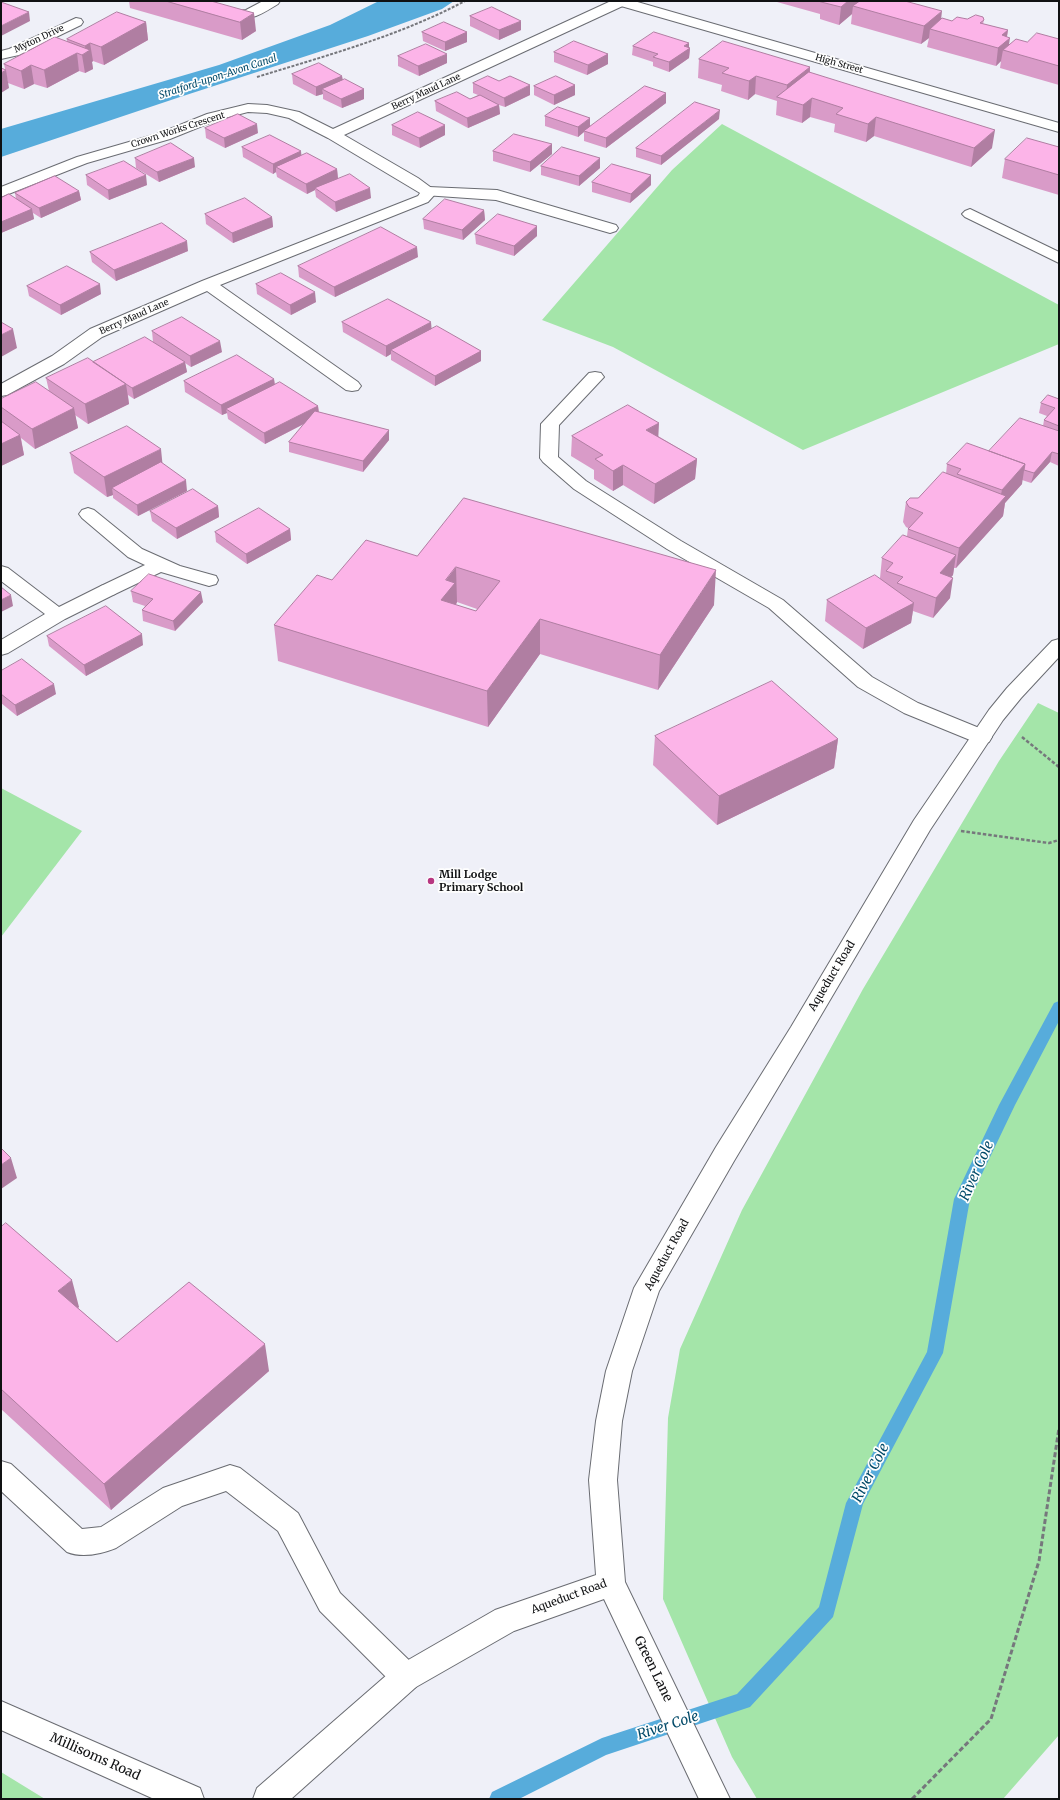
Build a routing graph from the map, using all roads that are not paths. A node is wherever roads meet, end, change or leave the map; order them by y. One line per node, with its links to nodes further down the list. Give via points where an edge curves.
1 (176, 1): 2 (street, via 218,13 237,15 251,13)
2 (273, 1)
3 (621, 1): 6 (street, High Street); 7 (street, Berry Maud Lane)
4 (76, 22): 5 (street, Myton Drive, via 14,52)
5 (1, 55)
6 (1059, 128)
7 (333, 135): 8 (street, Crown Works Crescent, via 294,115 248,108 212,117 165,136 82,160); 9 (street)
8 (1, 192)
9 (430, 192): 11 (street, via 497,195); 13 (street, Berry Maud Lane, via 423,199)
10 (970, 214): 12 (street)
11 (610, 228)
12 (1059, 258)
13 (208, 284): 15 (street); 16 (street, Berry Maud Lane, via 96,333 58,360)
14 (594, 377): 24 (street, via 550,424 549,458 580,485 674,545 776,604 865,682 911,708)
15 (352, 386)
16 (1, 391)
17 (88, 514): 18 (street, via 135,553)
18 (160, 565): 20 (street); 21 (street)
19 (1, 572): 21 (street)
20 (208, 580)
21 (58, 615): 23 (street)
22 (1059, 646): 24 (street, Aqueduct Road, via 1014,693)
23 (1, 649)
24 (982, 737): 26 (street, Aqueduct Road, via 922,825 647,1288 619,1371 609,1421 603,1480)
25 (1, 1474): 27 (street, via 77,1543 106,1538 173,1497 230,1477 288,1522 330,1602)
26 (611, 1583): 27 (street, Aqueduct Road, via 505,1620); 31 (street, Green Lane)
27 (406, 1677): 30 (street, Aqueduct Road)
28 (1, 1715): 29 (street, Millisoms Road)
29 (189, 1799)
30 (268, 1799)
31 (715, 1799)

